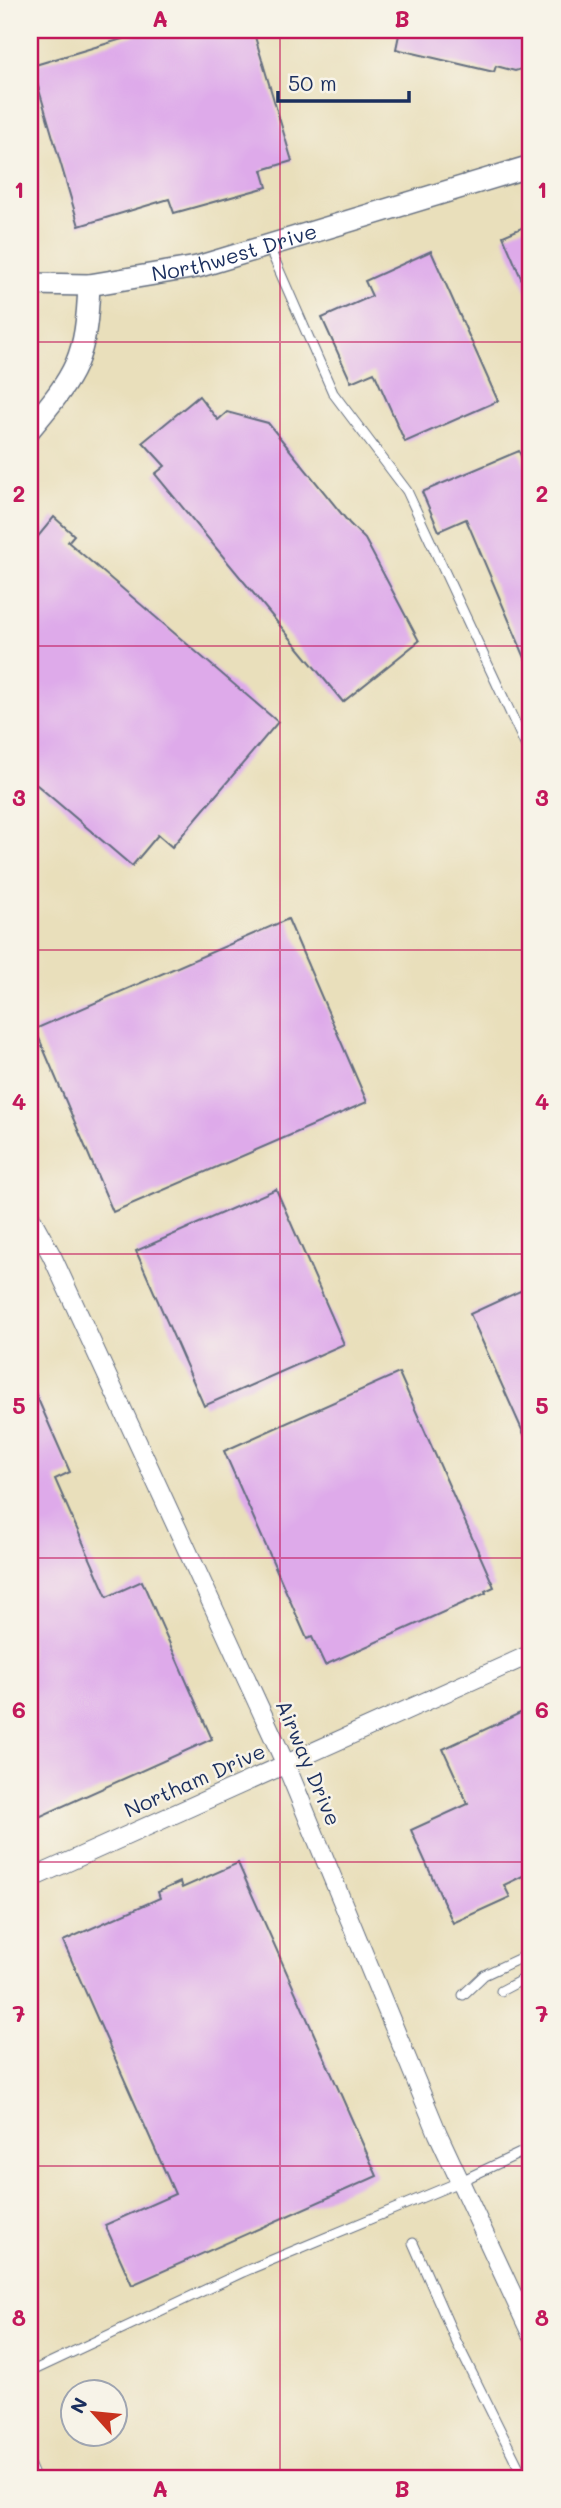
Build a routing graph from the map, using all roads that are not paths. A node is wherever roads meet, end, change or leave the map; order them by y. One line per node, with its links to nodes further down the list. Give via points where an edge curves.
1 (531, 166): 2 (street, Northwest Drive)
2 (269, 247): 4 (street, Northwest Drive, via 197,267); 6 (lane, via 333,393 407,491)
3 (30, 284): 4 (street, Northwest Drive)
4 (89, 285): 5 (street, via 85,339 77,366)
5 (30, 429)
6 (531, 757)
7 (30, 1216): 9 (street, Airway Drive)
8 (531, 1654): 9 (street, Northam Drive)
9 (286, 1765): 10 (street, Northam Drive); 16 (street, Airway Drive)
10 (30, 1879)
11 (531, 1953): 14 (lane, via 484,1975)
12 (531, 1976): 13 (lane)
13 (501, 1991)
14 (463, 1995)
15 (531, 2148): 16 (lane)
16 (459, 2182): 18 (street, Airway Drive); 19 (lane, via 243,2272)
17 (414, 2243): 22 (lane)
18 (531, 2334)
19 (30, 2372)
20 (30, 2466): 21 (lane)
21 (35, 2478)
22 (524, 2478)

